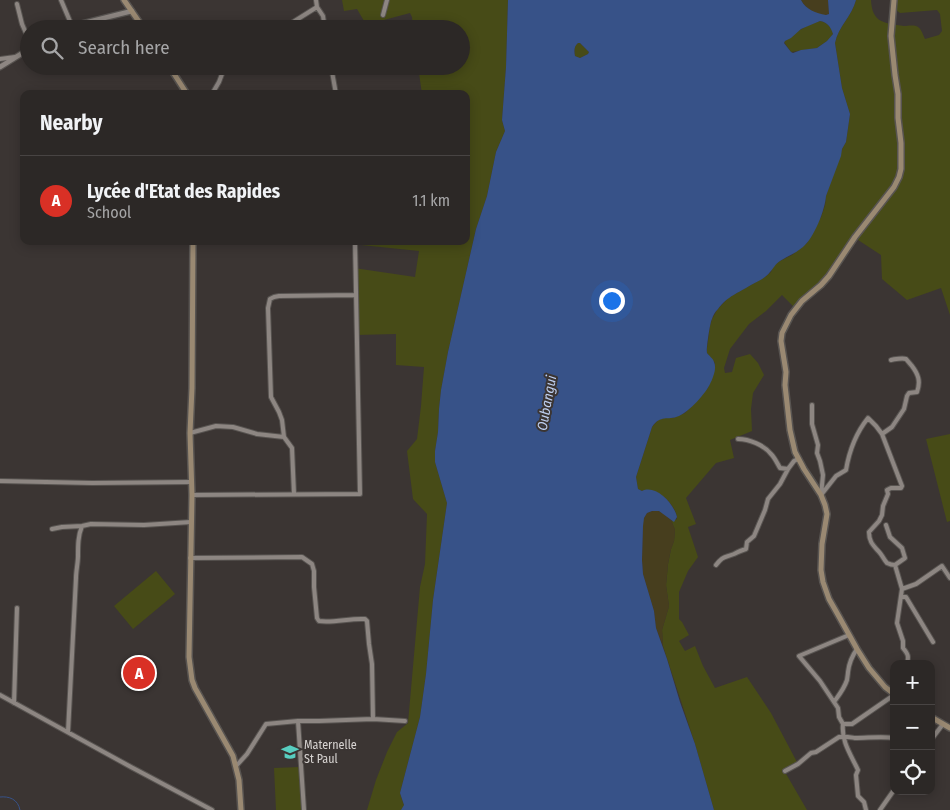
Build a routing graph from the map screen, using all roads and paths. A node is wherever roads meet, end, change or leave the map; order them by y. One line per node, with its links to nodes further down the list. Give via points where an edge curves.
1 (61, 0): 11 (street)
2 (124, 0): 8 (main road)
3 (316, 0): 7 (street)
4 (387, 0): 9 (street)
5 (894, 0): 35 (main road, via 892,36 901,143 899,177 829,276 802,301 782,332 790,430)
6 (17, 4): 10 (street)
7 (318, 7): 14 (street); 15 (street)
8 (132, 11): 12 (street); 13 (main road)
9 (383, 15)
10 (21, 20)
11 (69, 20)
12 (96, 20)
13 (138, 20)
14 (297, 20)
15 (323, 20)
16 (20, 55): 17 (street)
17 (17, 57): 18 (street); 19 (street)
18 (0, 59)
19 (0, 67)
20 (175, 75): 23 (main road)
21 (222, 75): 24 (street)
22 (333, 75): 25 (street)
23 (184, 90)
24 (214, 90)
25 (335, 90)
26 (193, 245): 31 (main road)
27 (355, 245): 28 (street)
28 (356, 295): 33 (street, via 280,296 270,299 271,397 282,420); 39 (street, via 360,494)
29 (890, 360): 32 (street, via 907,360 919,378 918,388 917,392 909,393 904,409 892,427)
30 (812, 405): 40 (street, via 812,424 823,476)
31 (190, 433): 33 (street, via 216,426); 38 (main road)
32 (882, 434): 40 (street, via 868,418 855,439 846,470 836,476); 48 (street, via 902,486 887,490 882,516 868,534 874,548 886,562)
33 (284, 437): 39 (street, via 292,448)
34 (738, 439): 36 (street, via 767,449 780,468)
35 (798, 459): 36 (street); 40 (main road)
36 (788, 469): 47 (street, via 768,498 746,549 721,558)
37 (0, 481): 38 (street)
38 (192, 482): 41 (main road)
39 (294, 494): 41 (street)
40 (821, 495): 53 (main road, via 827,514 822,544 823,582)
41 (192, 496): 42 (main road)
42 (191, 522): 44 (street); 46 (main road)
43 (886, 525): 48 (street, via 890,537 902,548 905,558)
44 (82, 526): 45 (street); 69 (street, via 78,544)
45 (52, 529)
46 (190, 558): 62 (street, via 302,557 308,560 314,571 319,621 367,621); 73 (main road, via 189,656 192,680)
47 (716, 565)
48 (895, 566): 50 (street)
49 (950, 578): 50 (street, via 942,566 916,584)
50 (902, 589): 51 (street)
51 (901, 597): 54 (street, via 906,597); 56 (street, via 897,623)
52 (17, 608): 61 (street)
53 (849, 635): 55 (main road); 60 (street, via 799,656)
54 (933, 642)
55 (857, 649): 57 (main road); 60 (street, via 850,660 846,683)
56 (908, 660)
57 (890, 691)
58 (0, 695): 61 (street)
59 (890, 698): 66 (street, via 852,724)
60 (834, 702): 66 (street)
61 (14, 703): 69 (street)
62 (373, 719): 64 (street); 65 (street)
63 (935, 719): 67 (main road)
64 (298, 721): 73 (street, via 266,724); 78 (street)
65 (404, 721)
66 (843, 724): 71 (street)
67 (943, 724): 68 (main road); 70 (street)
68 (950, 728)
69 (68, 732): 76 (street)
70 (935, 735)
71 (843, 736): 72 (street); 74 (street); 79 (street, via 858,770 858,796)
72 (890, 738)
73 (237, 766): 77 (main road)
74 (785, 771)
75 (890, 795): 80 (street)
76 (212, 810)
77 (240, 810)
78 (304, 810)
79 (867, 810)
80 (880, 810)

